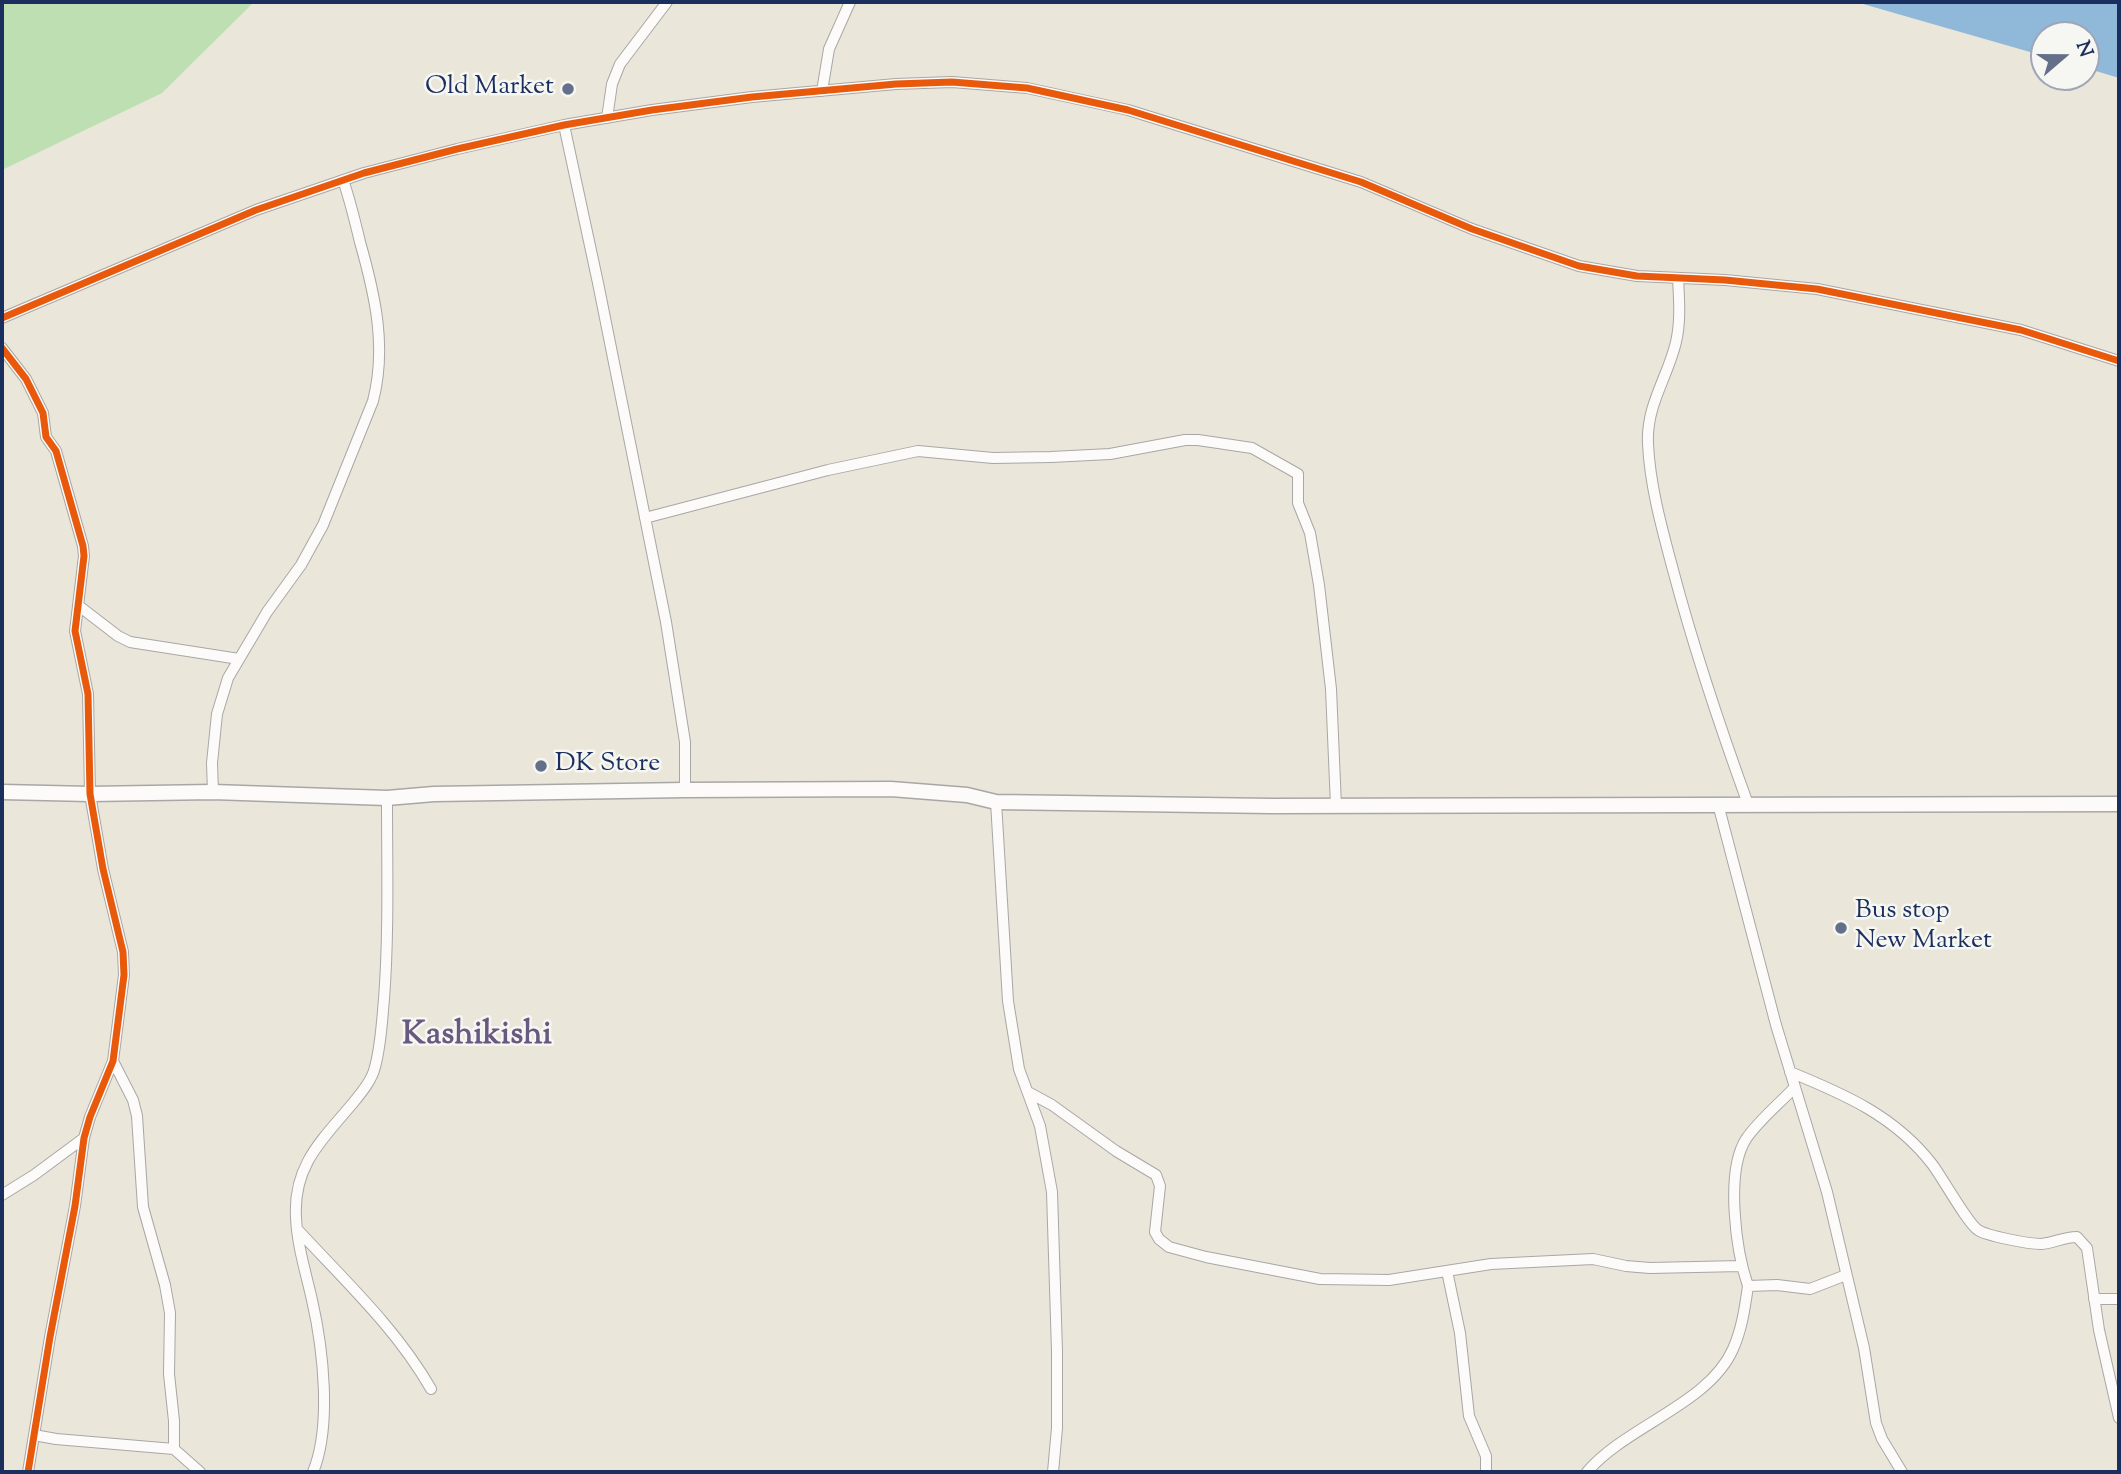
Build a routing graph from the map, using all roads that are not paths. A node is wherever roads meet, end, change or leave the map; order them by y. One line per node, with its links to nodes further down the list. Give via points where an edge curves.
1 (667, 2): 4 (street, via 620,64)
2 (850, 2): 3 (street, via 829,49)
3 (822, 91): 4 (street); 7 (street, via 953,82 1070,96 1361,182 1472,229 1580,266)
4 (607, 118): 5 (street)
5 (564, 125): 6 (street); 11 (street)
6 (343, 180): 8 (street, via 256,210); 13 (street, via 372,287 380,350 378,380 323,525)
7 (1678, 278): 10 (street, via 1817,289 2021,330); 21 (street, via 1680,316 1676,343 1651,416 1650,469 1677,585)
8 (2, 318)
9 (2, 348): 12 (street, via 33,391 43,413 46,437 56,451 83,546)
10 (2119, 361)
11 (645, 518): 14 (street, via 685,742); 23 (street, via 918,451 993,458 1051,457 1110,454 1185,440 1252,448 1298,474 1298,503 1310,533 1331,689)
12 (79, 606): 13 (street, via 130,642); 17 (street, via 75,631 88,694)
13 (239, 659): 16 (street, via 217,714)
14 (685, 790): 18 (main road); 19 (main road, via 891,789 967,795)
15 (2, 792): 17 (main road)
16 (213, 792): 17 (main road); 18 (main road)
17 (90, 794): 24 (street, via 123,952)
18 (387, 798): 30 (street, via 386,972 375,1070 314,1147 296,1196)
19 (996, 803): 23 (main road); 27 (street, via 1007,1000 1019,1069)
20 (1718, 804): 21 (main road); 23 (main road); 25 (street)
21 (1748, 804): 22 (main road)
22 (2119, 804)
23 (1336, 806)
24 (113, 1061): 28 (street); 40 (street, via 135,1108 143,1207 170,1313)
25 (1790, 1072): 26 (street); 35 (street, via 1842,1093 1912,1139 1978,1230 2040,1244 2077,1237 2087,1248)
26 (1794, 1088): 31 (street, via 1748,1136 1740,1154 1735,1181); 33 (street, via 1827,1192)
27 (1028, 1092): 32 (street, via 1156,1175 1160,1186 1155,1232 1169,1247 1320,1279 1389,1279); 44 (street, via 1040,1126 1052,1192 1057,1364)
28 (84, 1138): 29 (street); 39 (street)
29 (2, 1195)
30 (297, 1230): 37 (street, via 390,1330); 43 (street, via 318,1330 324,1408 323,1436)
31 (1741, 1266): 32 (street, via 1650,1268 1593,1259); 34 (street)
32 (1447, 1271): 45 (street, via 1460,1333 1469,1416 1486,1456)
33 (1846, 1275): 34 (street, via 1811,1289); 47 (street, via 1864,1348 1875,1423)
34 (1748, 1286): 46 (street, via 1737,1338 1715,1374 1688,1398 1606,1452)
35 (2094, 1299): 36 (street); 38 (street)
36 (2119, 1300)
37 (430, 1389)
38 (2119, 1418)
39 (34, 1435): 40 (street); 41 (street)
40 (174, 1449): 42 (street)
41 (28, 1472)
42 (200, 1472)
43 (313, 1472)
44 (1053, 1472)
45 (1486, 1472)
46 (1587, 1472)
47 (1902, 1472)

